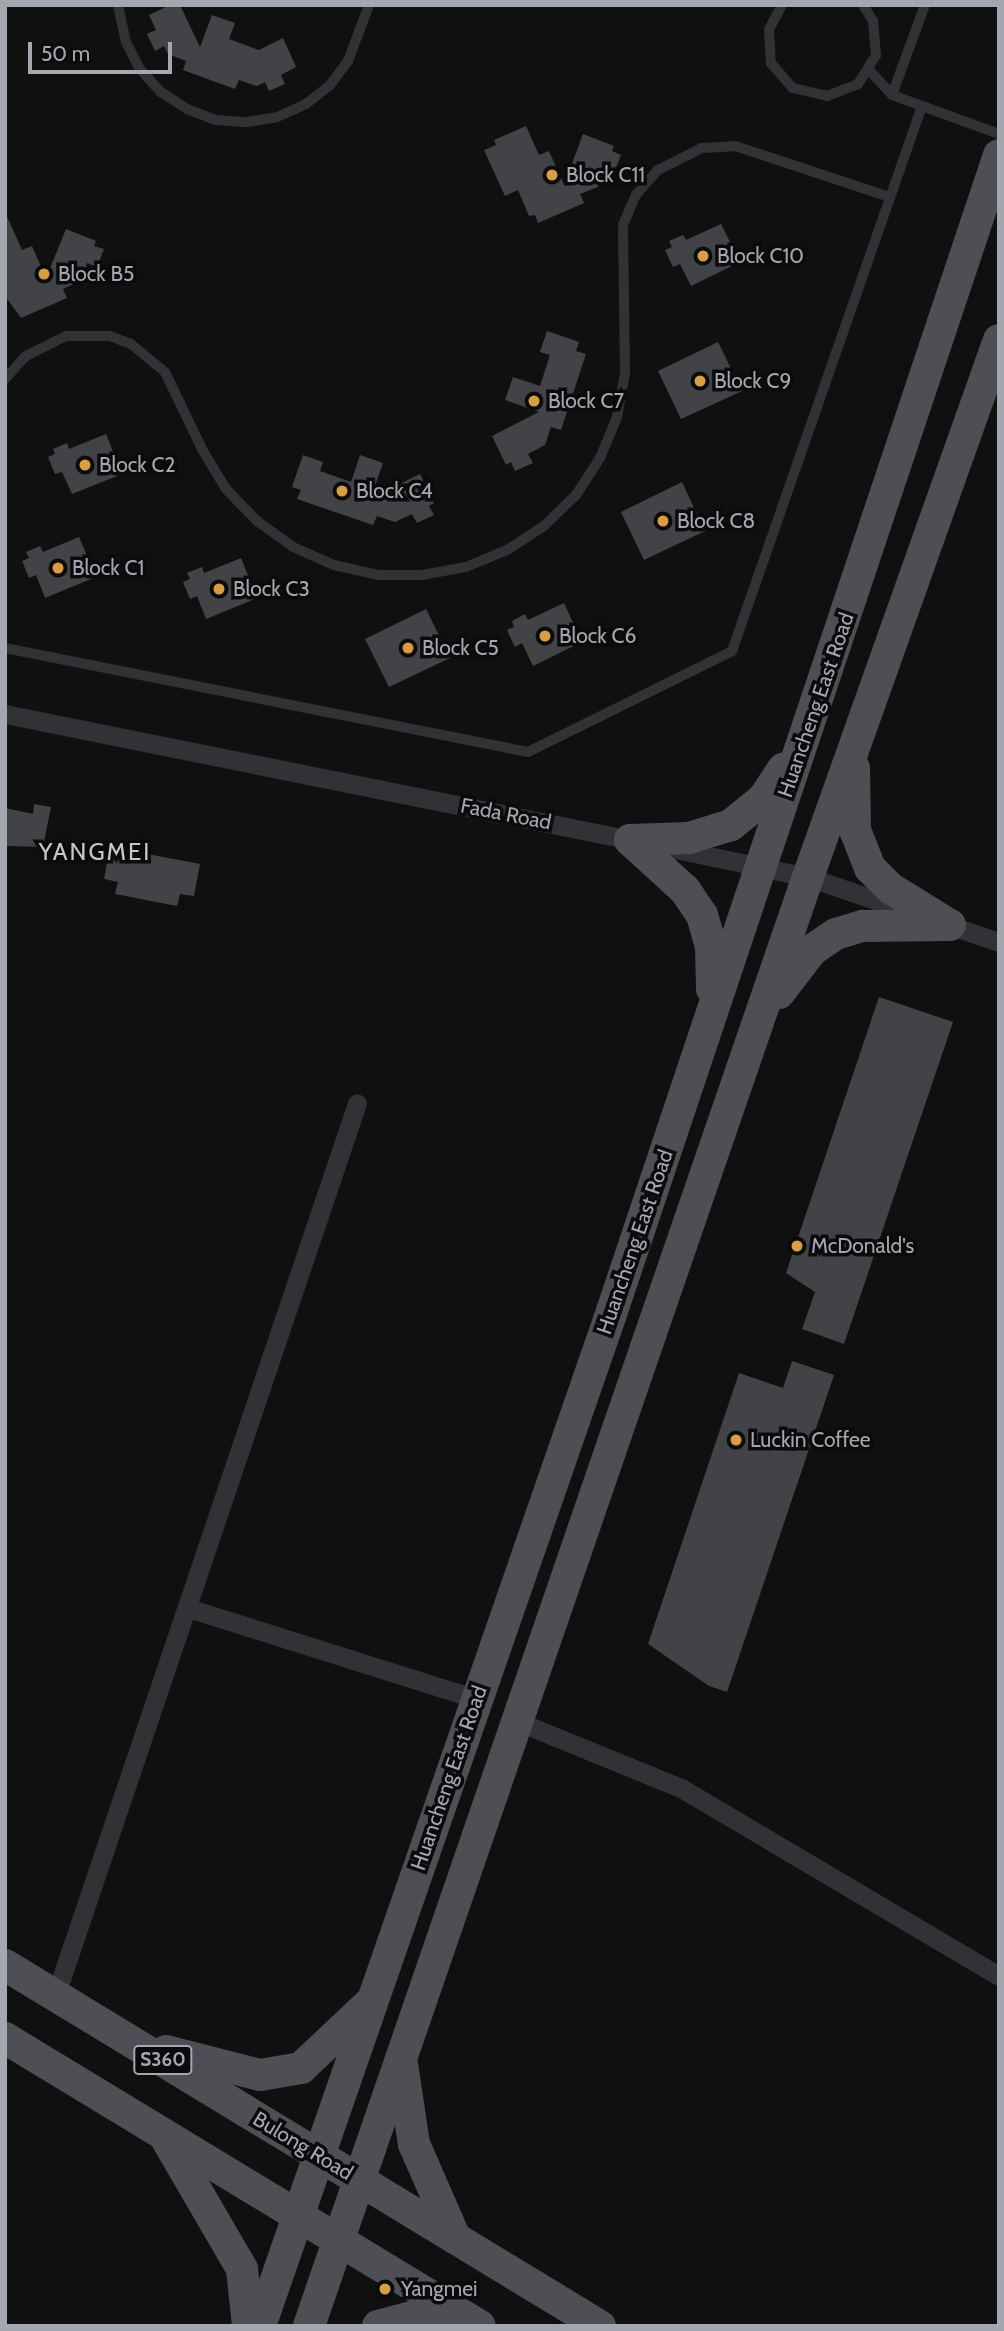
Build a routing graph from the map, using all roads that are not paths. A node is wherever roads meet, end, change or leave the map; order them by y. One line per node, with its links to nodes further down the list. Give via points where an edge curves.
1 (118, 5): 2 (lane, via 126,42 140,69 161,92 206,116 247,122 296,108 330,85 348,61)
2 (369, 5)
3 (782, 5): 6 (lane, via 768,29 767,46 780,78 793,88 827,96 851,88)
4 (863, 5): 6 (lane, via 877,37)
5 (925, 5): 7 (lane)
6 (869, 70): 7 (lane)
7 (892, 94): 8 (lane)
8 (922, 106): 9 (lane); 11 (lane)
9 (999, 134)
10 (999, 155): 16 (main road, Huancheng East Road)
11 (890, 197): 13 (lane, via 735,146 702,148 658,170 636,195 623,225 625,373 617,416 600,458 576,495 544,526 507,550 466,567 422,575 377,575 334,565 293,547 257,521 226,489 202,451 165,372 131,344 110,336 66,337 26,356); 14 (lane, via 732,652 528,752)
12 (999, 340): 17 (main road)
13 (5, 379)
14 (5, 648)
15 (5, 714): 18 (street, Fada Road)
16 (806, 734): 18 (main road, via 764,798 731,825 689,838); 19 (main road, Huancheng East Road)
17 (854, 745): 20 (main road); 21 (main road, via 855,830 863,856 890,888)
18 (630, 839): 19 (street, Fada Road); 23 (main road, via 685,890 702,915 711,947)
19 (762, 866): 20 (street, Fada Road); 23 (main road, Huancheng East Road)
20 (808, 877): 21 (street, Fada Road); 24 (main road)
21 (950, 925): 22 (street, Fada Road); 24 (main road, via 863,926 836,934 803,960)
22 (999, 942)
23 (713, 1012): 27 (main road, Huancheng East Road)
24 (759, 1021): 28 (main road)
25 (357, 1103): 26 (street)
26 (188, 1608): 27 (street); 31 (street)
27 (476, 1699): 32 (main road, Huancheng East Road)
28 (519, 1722): 30 (street, via 681,1788); 35 (main road)
29 (5, 1965): 31 (main road, Bulong Road / S360)
30 (999, 1976)
31 (56, 1994): 34 (main road, Bulong Road / S360)
32 (373, 2001): 34 (main road, via 301,2068 260,2075); 37 (main road, Huancheng East Road)
33 (5, 2038): 36 (main road)
34 (137, 2044): 37 (main road, Bulong Road / S360)
35 (401, 2060): 38 (main road); 40 (main road, via 414,2144)
36 (165, 2136): 39 (main road); 43 (main road, via 242,2269)
37 (319, 2157): 38 (main road, Bulong Road / S360); 39 (main road, Huancheng East Road)
38 (359, 2180): 40 (main road, Bulong Road / S360); 41 (main road)
39 (298, 2217): 41 (main road); 44 (main road, Huancheng East Road)
40 (455, 2238): 48 (main road, Bulong Road / S360)
41 (338, 2241): 42 (main road); 45 (main road)
42 (449, 2307): 46 (main road); 47 (main road)
43 (248, 2326)
44 (260, 2326)
45 (309, 2326)
46 (378, 2326)
47 (481, 2326)
48 (600, 2326)

